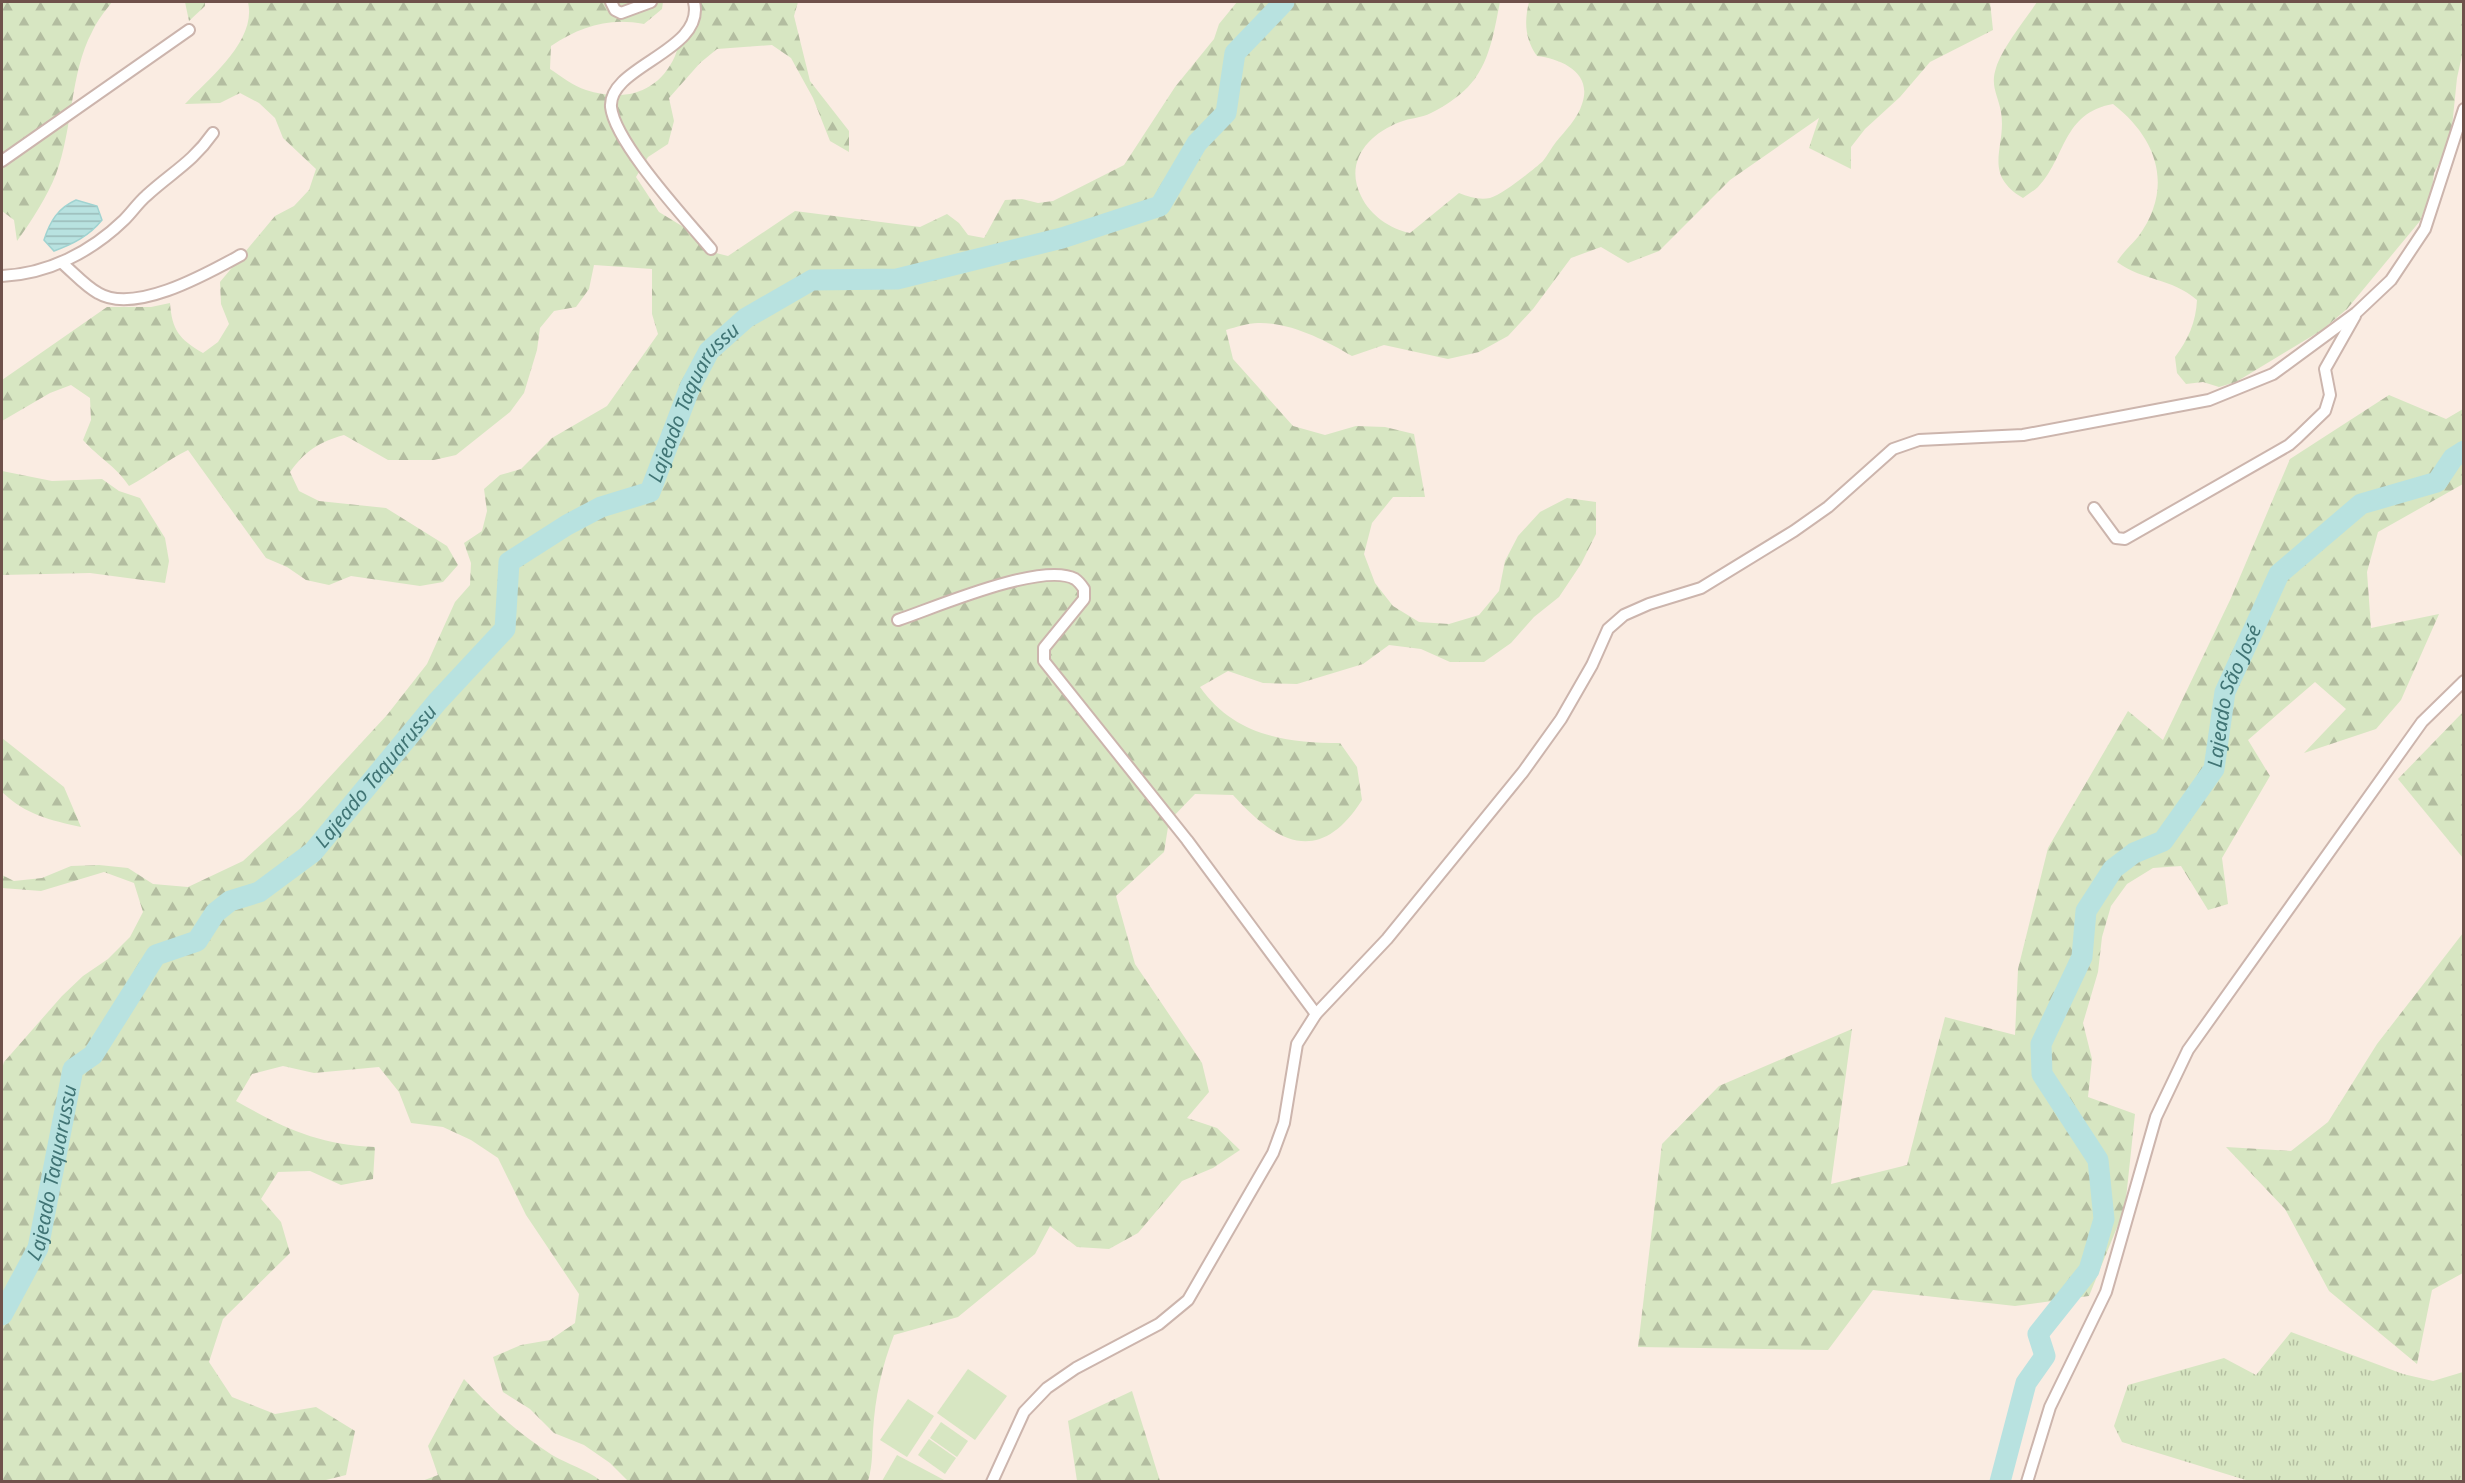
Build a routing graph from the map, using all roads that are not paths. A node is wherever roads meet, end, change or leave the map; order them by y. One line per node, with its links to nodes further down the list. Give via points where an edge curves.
1 (611, 2): 2 (street, via 621,13)
2 (651, 2)
3 (694, 2): 8 (street, via 696,10 689,27 671,47 620,84 612,97 611,109 628,147)
4 (189, 30): 7 (street)
5 (2463, 109): 12 (street, via 2425,229 2391,280)
6 (213, 133): 10 (street, via 188,163 148,194 109,233)
7 (2, 161)
8 (711, 249)
9 (241, 255): 10 (street, via 203,277 142,298 121,300 99,294)
10 (62, 263): 11 (street, via 32,274)
11 (2, 276)
12 (2356, 313): 13 (street, via 2325,369 2330,395 2325,411 2289,446 2125,539 2116,538); 16 (street, via 2273,374 2209,400 2023,435 1919,440 1893,449 1828,507 1752,558 1701,588 1624,615 1608,629 1561,719 1523,772 1388,939)
13 (2094, 508)
14 (897, 620): 16 (street, via 1022,578 1056,575 1076,579 1084,589 1084,599 1044,648 1044,661 1187,840)
15 (2463, 681): 18 (street, via 2422,722 2188,1050 2156,1117 2106,1292 2050,1407)
16 (1316, 1014): 17 (street, via 1297,1044 1284,1123 1273,1153 1188,1300 1159,1324 1047,1388 1024,1412)
17 (992, 1482)
18 (2027, 1482)

